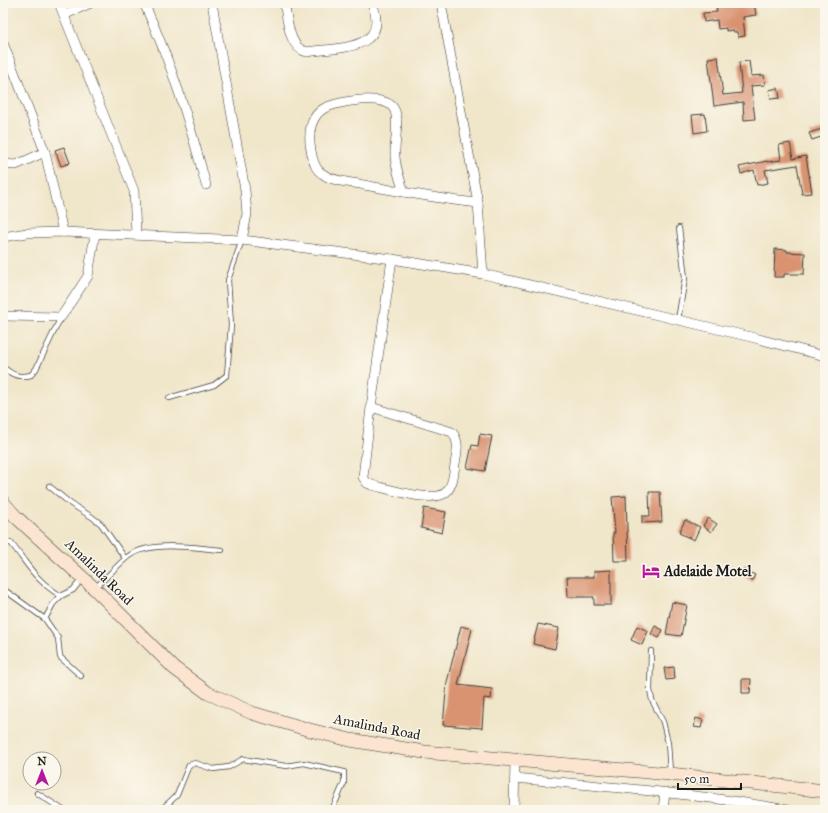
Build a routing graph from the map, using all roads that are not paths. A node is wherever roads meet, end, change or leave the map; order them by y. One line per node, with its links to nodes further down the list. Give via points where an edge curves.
1 (59, 3): 8 (street)
2 (91, 3): 8 (street)
3 (144, 3): 12 (street, via 179,88)
4 (212, 3): 20 (street, via 245,190 247,214)
5 (284, 3): 6 (street, via 294,45 307,52 366,42 375,31 376,25)
6 (372, 3)
7 (441, 3): 14 (street)
8 (64, 15): 18 (street, via 134,191)
9 (3, 43): 10 (street)
10 (45, 152): 11 (street, via 16,165); 16 (street)
11 (3, 164)
12 (206, 185)
13 (404, 192): 13 (street, via 396,166 395,109 389,103 380,100 335,104 322,110 313,120 309,135 315,166 323,174 334,179); 14 (street)
14 (478, 202): 22 (street)
15 (679, 228): 25 (lane, via 685,278)
16 (63, 232): 17 (street); 19 (street)
17 (95, 234): 18 (street); 24 (street, via 88,276)
18 (136, 234): 20 (street)
19 (3, 237)
20 (242, 240): 21 (street); 28 (lane, via 228,280 231,325 227,375 214,385)
21 (392, 260): 22 (street); 29 (street)
22 (483, 274): 25 (street)
23 (3, 316): 24 (street)
24 (61, 317): 27 (lane, via 36,370 31,374 18,376)
25 (678, 320): 26 (street)
26 (825, 356)
27 (3, 367)
28 (169, 398)
29 (371, 407): 29 (street, via 362,471 367,483 433,498 446,492 453,477 458,443 452,432)
30 (49, 486): 34 (lane, via 101,524)
31 (3, 502): 35 (street, Amalinda Road)
32 (3, 542): 38 (lane, via 11,543 31,572 44,585)
33 (222, 550): 34 (lane, via 160,546 142,549)
34 (126, 558): 37 (lane)
35 (83, 578): 37 (street, Amalinda Road); 38 (lane, via 74,590)
36 (3, 589): 39 (lane)
37 (95, 589): 42 (street, Amalinda Road, via 174,668 228,704 303,728 358,741 424,752)
38 (61, 596): 39 (lane)
39 (45, 619): 41 (lane, via 58,638 60,657)
40 (651, 651): 43 (lane, via 650,690 663,722 668,743)
41 (81, 676)
42 (515, 760): 43 (street, Amalinda Road); 44 (street)
43 (670, 774): 45 (street, Amalinda Road)
44 (515, 778): 46 (street); 52 (street)
45 (825, 791)
46 (665, 792): 48 (street); 53 (street)
47 (36, 793): 49 (lane)
48 (734, 800): 54 (street); 55 (street)
49 (63, 810)
50 (161, 810): 51 (lane, via 177,795 189,765 194,763 213,769 229,767 243,759 286,766 304,763 344,772 344,783)
51 (332, 810)
52 (514, 810)
53 (663, 810)
54 (734, 810)
55 (787, 810)

